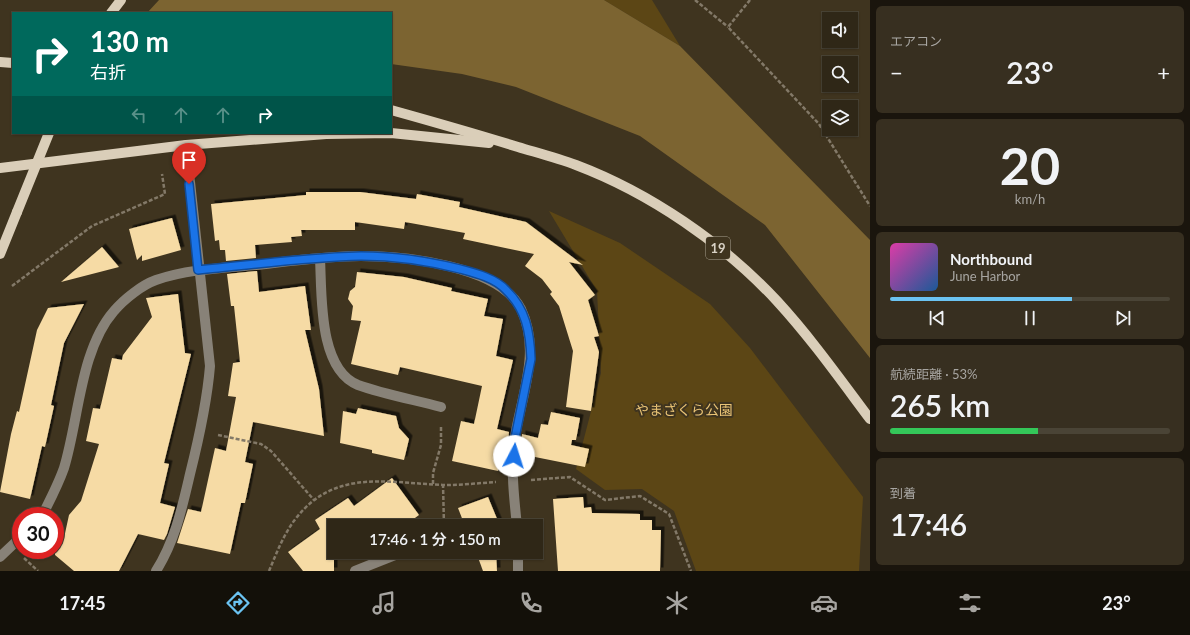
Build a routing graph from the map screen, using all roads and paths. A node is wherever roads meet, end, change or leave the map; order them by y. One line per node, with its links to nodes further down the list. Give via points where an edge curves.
1 (121, 0): 4 (main road)
2 (695, 0): 5 (path)
3 (750, 0): 5 (path)
4 (113, 12)
5 (728, 27): 16 (path, via 819,124)
6 (0, 62): 7 (main road)
7 (12, 63)
8 (392, 110): 13 (main road, 19)
9 (392, 133): 13 (main road, 19)
10 (49, 134): 17 (main road, bridge)
11 (326, 134): 12 (main road, 19)
12 (186, 145): 14 (main road, 19); 19 (street)
13 (515, 146): 22 (main road, 19, via 576,165 613,181 647,199 710,242 742,267 776,300 809,338)
14 (0, 168)
15 (162, 174): 20 (path, via 165,194 92,226)
16 (870, 206)
17 (0, 254)
18 (320, 259): 19 (street); 21 (street, via 328,344 337,367 357,384); 25 (street, via 362,256 448,266 476,273 506,289 521,308 529,329 531,352 514,443)
19 (198, 270): 23 (street, via 210,366); 29 (street, via 155,280 135,292 115,310 102,327 92,349 64,467)
20 (12, 286)
21 (441, 407)
22 (870, 420)
23 (201, 431): 28 (path, via 261,444 271,451); 38 (street, via 178,527)
24 (441, 445): 26 (path, via 433,473)
25 (513, 482): 27 (path); 31 (street); 42 (path, via 570,477 605,500 640,496 669,514)
26 (433, 484): 27 (path); 28 (path, via 368,480 342,485)
27 (443, 484): 30 (path)
28 (314, 500): 39 (path, via 297,516 283,537)
29 (47, 507)
30 (444, 519)
31 (516, 519)
32 (12, 546): 33 (street)
33 (0, 557)
34 (25, 559): 37 (path)
35 (385, 559): 40 (street)
36 (518, 559): 41 (street)
37 (38, 571)
38 (156, 571)
39 (269, 571)
40 (355, 571)
41 (518, 571)
42 (691, 571)

